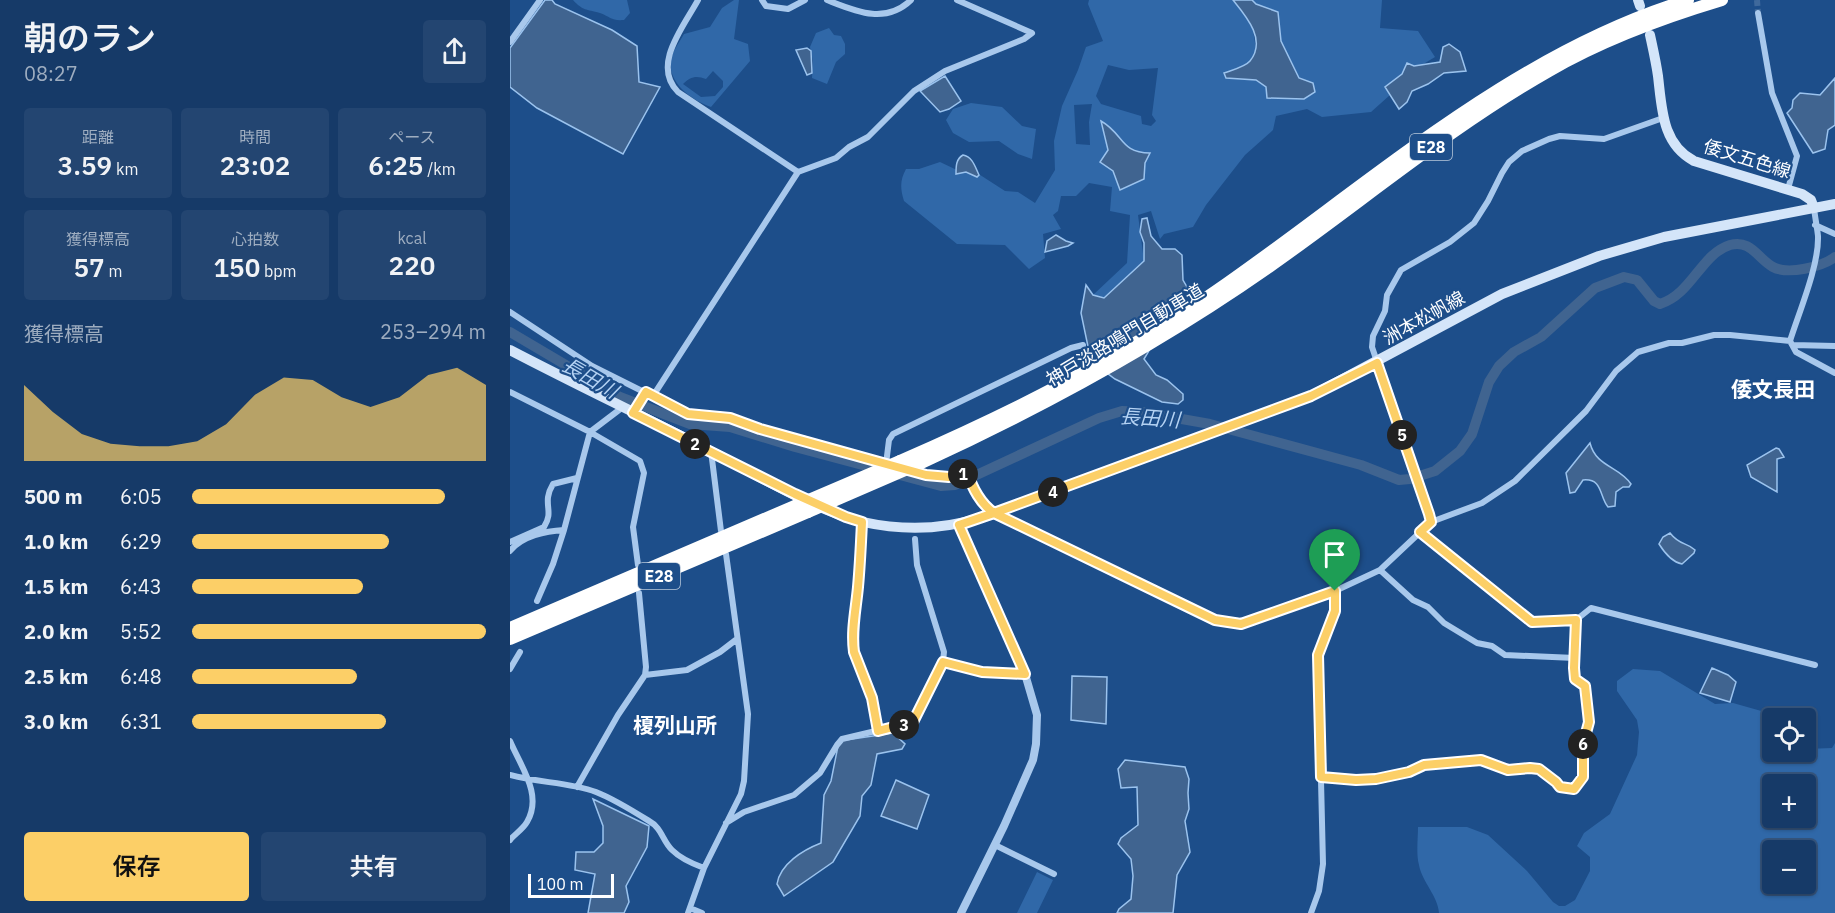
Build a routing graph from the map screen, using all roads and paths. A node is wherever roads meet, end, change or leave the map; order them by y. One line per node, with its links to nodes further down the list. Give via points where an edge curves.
1 (540, 0): 12 (street)
2 (698, 0): 14 (street, via 668,53 671,85)
3 (762, 0): 4 (street, via 765,6 788,9)
4 (805, 0)
5 (827, 0): 6 (street, via 873,16)
6 (911, 0)
7 (957, 0): 14 (street, via 1032,33 945,71 914,91 868,136 836,158)
8 (1688, 0): 21 (highway, 神戸淡路鳴門自動車道 / E28, via 1606,32 1495,91)
9 (1722, 0): 21 (highway, 神戸淡路鳴門自動車道 / E28, via 1610,40 1540,75 1449,134 1270,266)
10 (1758, 13): 15 (street, via 1772,93 1797,156)
11 (1650, 35): 13 (main road, 倭文五色線)
12 (510, 42)
13 (1663, 118): 15 (main road, 倭文五色線, via 1668,134 1684,156); 26 (street, via 1604,139 1560,136 1522,151 1509,162 1474,223 1401,270 1387,295 1373,336)
14 (798, 172): 31 (street)
15 (1788, 189): 17 (main road, 倭文五色線, via 1811,200)
16 (1835, 204): 17 (main road, 洲本松帆線)
17 (1814, 208): 18 (street); 26 (main road, 洲本松帆線, via 1664,237 1599,256 1502,294)
18 (1815, 225): 19 (street); 22 (street, via 1816,254)
19 (1835, 234)
20 (510, 312): 30 (street, via 592,366)
21 (1162, 332): 28 (highway, 神戸淡路鳴門自動車道 / E28)
22 (1792, 343): 24 (street); 27 (street, via 1796,352); 41 (street, via 1714,335 1638,352 1515,482 1482,503)
23 (1083, 345): 36 (street, via 893,434)
24 (1835, 346)
25 (510, 350): 32 (main road, 洲本松帆線)
26 (1377, 363): 39 (main road, 洲本松帆線, via 1311,396); 41 (street)
27 (1835, 373)
28 (1084, 378): 38 (highway, 神戸淡路鳴門自動車道 / E28, bridge); 38 (highway, 神戸淡路鳴門自動車道 / E28, bridge, via 996,429)
29 (510, 392): 34 (street)
30 (646, 392): 31 (street); 33 (street)
31 (653, 396): 36 (street, via 688,414 730,418)
32 (621, 407): 33 (main road, 洲本松帆線); 34 (street)
33 (633, 413): 35 (main road, 洲本松帆線)
34 (590, 432): 37 (street); 50 (street, via 640,461 644,473 633,527)
35 (711, 451): 40 (main road, 洲本松帆線, via 795,494); 44 (street)
36 (886, 464): 39 (street, via 926,475 949,477 968,473 971,484)
37 (577, 478): 43 (street); 47 (street, via 553,484 546,495 549,513 544,527)
38 (803, 509): 56 (highway, 神戸淡路鳴門自動車道 / E28); 57 (highway, 神戸淡路鳴門自動車道 / E28)
39 (994, 513): 42 (main road, 洲本松帆線); 52 (street, via 1215,620 1241,624)
40 (862, 522): 42 (main road, 洲本松帆線, via 914,529); 66 (street, via 853,645 872,698)
41 (1431, 522): 45 (street)
42 (959, 525): 64 (street)
43 (564, 530): 48 (street, via 542,532); 54 (street)
44 (721, 531)
45 (1420, 532): 51 (street); 55 (street, via 1532,622)
46 (915, 539): 61 (street, via 917,566 940,637)
47 (510, 542)
48 (510, 551)
49 (726, 554): 58 (street)
50 (638, 565)
51 (1380, 570): 52 (street); 60 (street, via 1413,600 1477,643 1492,646 1505,655)
52 (1335, 591): 69 (street, via 1335,611 1318,655)
53 (639, 593): 65 (street)
54 (537, 601)
55 (1576, 620): 60 (street); 62 (street, via 1592,608)
56 (510, 628)
57 (510, 639)
58 (737, 639): 65 (street, via 687,670); 72 (street, via 748,714 746,762 741,794)
59 (520, 652): 63 (street)
60 (1575, 658): 69 (street, via 1575,679 1585,686 1589,722 1583,744 1583,777 1574,789 1560,787 1539,769 1508,770 1481,760 1424,765 1376,779)
61 (943, 662): 64 (street, via 982,672); 66 (street, via 911,726)
62 (1815, 665)
63 (510, 669)
64 (1025, 674): 74 (street, via 1037,715 1036,744 1033,760)
65 (645, 675): 71 (street)
66 (878, 731): 72 (street, via 839,741 820,773 794,795 744,812)
67 (510, 741): 70 (street)
68 (510, 776): 70 (street)
69 (1321, 777): 80 (street, via 1323,864)
70 (530, 781): 71 (street); 73 (street, via 534,803 527,823)
71 (577, 787): 75 (street, via 597,792 652,822 671,850)
72 (726, 823): 75 (street)
73 (510, 840)
74 (995, 845): 76 (street); 79 (street)
75 (704, 868): 77 (street)
76 (1054, 874)
77 (689, 910): 78 (street)
78 (702, 913)
79 (961, 913)
80 (1311, 913)

